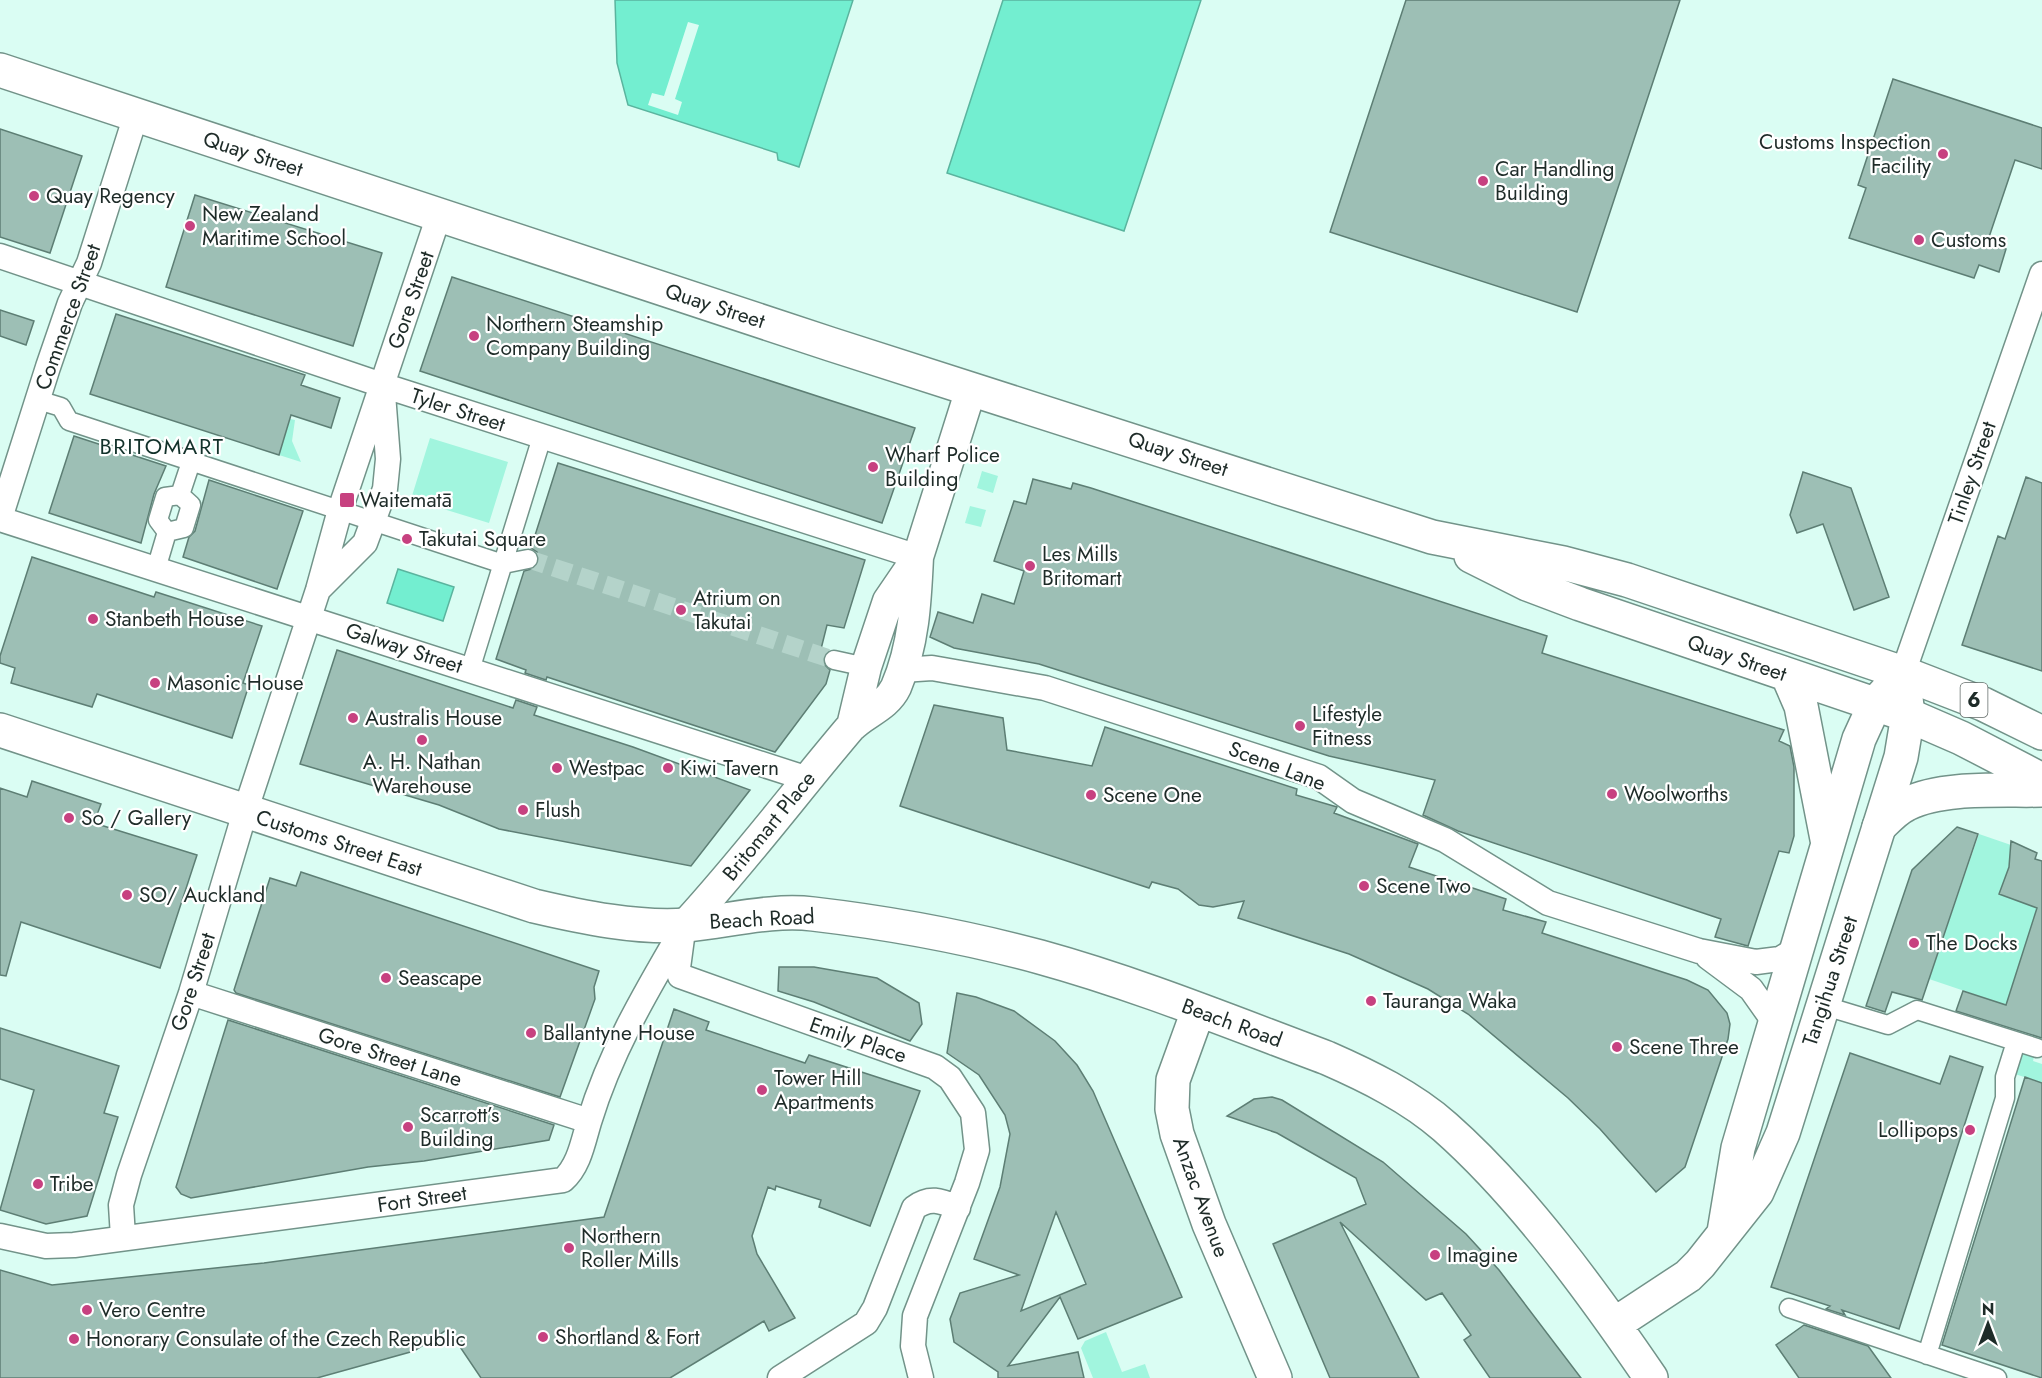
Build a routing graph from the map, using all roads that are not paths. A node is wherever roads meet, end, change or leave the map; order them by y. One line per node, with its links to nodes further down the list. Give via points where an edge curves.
1 (0, 70): 2 (main road, Quay Street / 6)
2 (136, 115): 3 (main road, Quay Street / 6); 6 (street, Commerce Street)
3 (440, 215): 7 (street, Gore Street); 8 (main road, Quay Street / 6)
4 (0, 256): 6 (street, Tyler Street)
5 (2042, 274): 26 (street, Tinley Street)
6 (80, 283): 7 (street, Tyler Street); 9 (street, Commerce Street)
7 (382, 385): 10 (street, Tyler Street); 12 (street, Gore Street); 14 (street, Gore Street, via 388,459 385,489)
8 (971, 389): 15 (main road, Quay Street / 6); 16 (street, Britomart Place)
9 (38, 400): 11 (street, via 61,407 69,421); 13 (street, Commerce Street)
10 (542, 437): 16 (street, Tyler Street); 18 (street)
11 (191, 462): 12 (street); 19 (street, via 180,495 165,497 158,520 167,532)
12 (340, 510): 14 (street); 20 (street, Gore Street)
13 (0, 519): 19 (street, Galway Street)
14 (374, 522): 18 (street); 20 (street, Gore Street, via 365,543)
15 (1432, 537): 26 (main road, Quay Street / 6, via 1627,580); 27 (main road, Quay Street / 6, via 1527,584)
16 (918, 557): 23 (street, Britomart Place, via 888,601); 25 (street, Britomart Place, via 916,614)
17 (528, 559): 18 (street)
18 (502, 564): 24 (street)
19 (156, 569): 21 (street, Galway Street)
20 (318, 590): 21 (street, Gore Street)
21 (308, 619): 24 (street, Galway Street); 36 (street, Gore Street)
22 (834, 660): 23 (street)
23 (866, 668): 30 (street, Britomart Place)
24 (470, 670): 33 (street, Galway Street)
25 (902, 670): 30 (street, Britomart Place, via 888,699); 41 (street, Scene Lane, via 932,668 1045,688 1319,777 1353,801 1445,840 1548,903)
26 (1903, 673): 28 (main road, Tangihua Street); 29 (main road, Tangihua Street); 32 (main road, Quay Street / 6, via 1983,704)
27 (1788, 676): 28 (main road, Quay Street / 6); 38 (main road, via 1801,706)
28 (1875, 704): 29 (main road, Quay Street / 6); 38 (main road, Tangihua Street, via 1859,739)
29 (1908, 715): 34 (main road, Quay Street / 6); 37 (main road, Tangihua Street, via 1901,757)
30 (852, 726): 33 (street, Britomart Place)
31 (0, 730): 36 (main road, Customs Street East)
32 (2042, 733)
33 (808, 779): 39 (street, Britomart Place, via 737,868)
34 (2042, 780)
35 (2042, 790): 37 (main road, via 1979,791 1923,799 1908,803)
36 (245, 812): 39 (main road, Customs Street East, via 534,906 592,918); 42 (street, Gore Street)
37 (1879, 827): 43 (main road, Tangihua Street)
38 (1827, 840): 40 (main road, Tangihua Street)
39 (684, 925): 44 (main road, Beach Road, via 811,914 932,931 1043,958); 48 (street, Fort Street, via 621,1037); 49 (street, Emily Place, via 680,976 935,1067 950,1078 973,1113 977,1138 974,1166)
40 (1798, 948): 41 (street, Scene Lane, via 1780,958 1756,962); 45 (main road, Tangihua Street)
41 (1699, 951): 45 (street, Scene Lane, via 1751,989)
42 (190, 993): 48 (street, Gore Street Lane); 52 (street, Gore Street, via 124,1191)
43 (1822, 1005): 46 (street, via 1888,1025 1917,1010); 50 (main road, Tangihua Street, via 1768,1172)
44 (1198, 1011): 54 (main road, Beach Road, via 1365,1075 1444,1126 1549,1239); 58 (main road, Anzac Avenue, via 1173,1080 1175,1126 1205,1214)
45 (1775, 1023): 50 (main road, Tangihua Street, via 1738,1148)
46 (2016, 1042): 47 (street); 55 (street, via 2005,1077 2005,1098)
47 (2037, 1048)
48 (589, 1121): 52 (street, Fort Street, via 575,1165 563,1180)
49 (958, 1208): 56 (street, via 929,1200 914,1208 866,1323); 57 (street, Emily Place, via 915,1316 913,1346)
50 (1724, 1233): 54 (main road, Tangihua Street, via 1688,1276)
51 (0, 1236): 52 (street, Fort Street, via 46,1246)
52 (123, 1237)
53 (1789, 1308): 55 (street)
54 (1615, 1324): 59 (main road, Beach Road)
55 (1927, 1355): 60 (street)
56 (780, 1378)
57 (921, 1378)
58 (1275, 1378)
59 (1651, 1378)
60 (1997, 1378)

